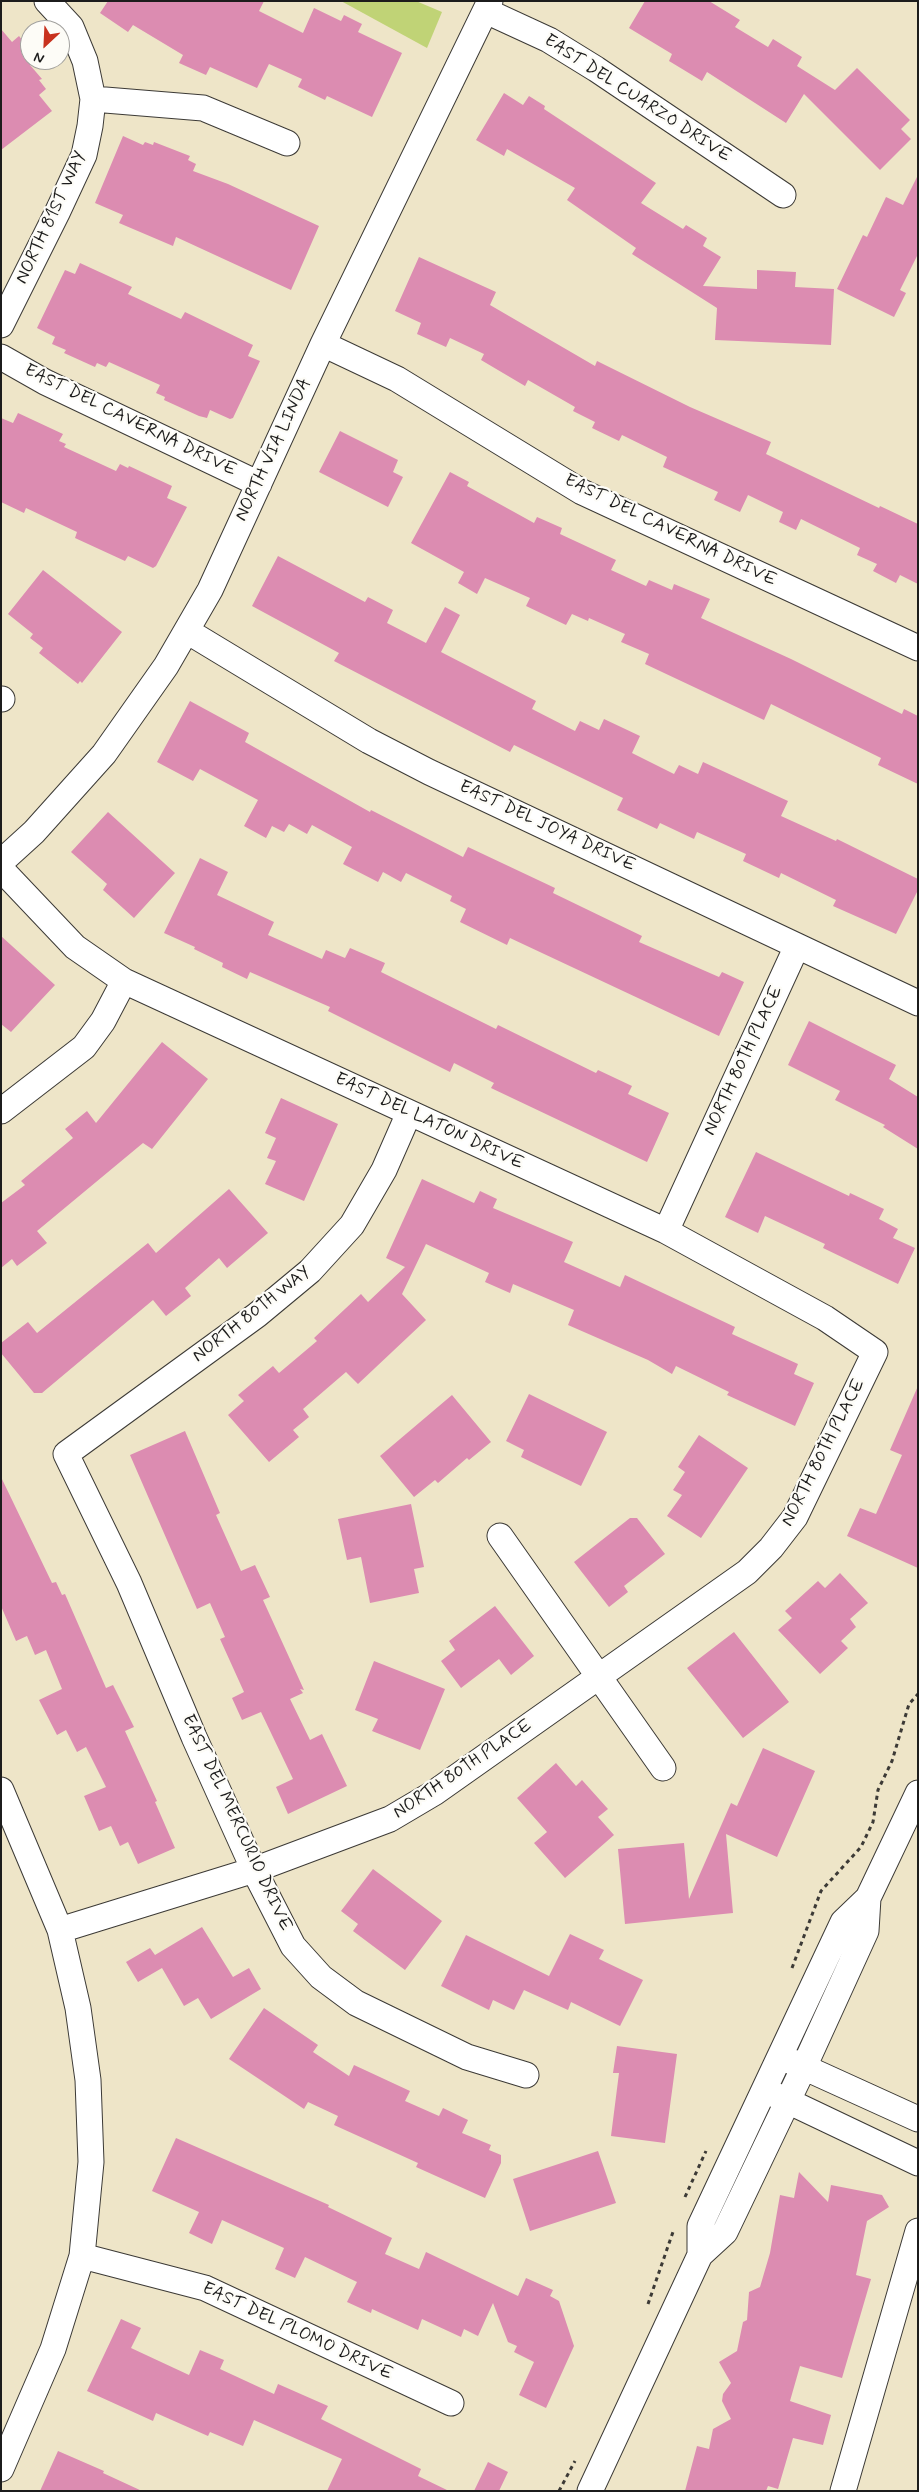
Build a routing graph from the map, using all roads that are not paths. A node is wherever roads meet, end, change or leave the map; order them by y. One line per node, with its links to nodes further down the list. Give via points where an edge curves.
1 (46, 1): 3 (street, via 71,27 85,61)
2 (488, 6): 5 (street, EAST DEL CUARZO DRIVE, via 596,69); 7 (street, NORTH VIA LINDA)
3 (93, 99): 4 (street, via 203,108); 6 (street, NORTH 81ST WAY, via 84,155)
4 (287, 143)
5 (783, 195)
6 (1, 325)
7 (323, 344): 9 (street, NORTH VIA LINDA); 11 (street, EAST DEL CAVERNA DRIVE, via 398,379 582,492)
8 (1, 358): 9 (street, EAST DEL CAVERNA DRIVE)
9 (259, 484): 10 (street, NORTH VIA LINDA, via 210,590)
10 (187, 631): 12 (street, NORTH VIA LINDA, via 104,754 34,832); 14 (street, EAST DEL JOYA DRIVE, via 369,740)
11 (918, 648)
12 (1, 862)
13 (1, 869): 15 (street, EAST DEL LATON DRIVE, via 75,947)
14 (797, 946): 16 (street, EAST DEL JOYA DRIVE); 19 (street, NORTH 80TH PLACE)
15 (124, 981): 17 (street, via 103,1021 84,1047); 18 (street, EAST DEL LATON DRIVE)
16 (918, 1003)
17 (1, 1111)
18 (409, 1113): 19 (street, EAST DEL LATON DRIVE); 21 (street, NORTH 80TH WAY, via 384,1170 352,1225 310,1271 257,1315)
19 (666, 1231): 20 (street, EAST DEL LATON DRIVE, via 825,1318)
20 (875, 1352): 23 (street, NORTH 80TH PLACE, via 795,1517 771,1548 748,1572)
21 (66, 1454): 27 (street, EAST DEL MERCURIO DRIVE, via 129,1582)
22 (500, 1536): 23 (street)
23 (600, 1676): 24 (street); 27 (street, NORTH 80TH PLACE, via 434,1793 390,1819)
24 (663, 1768)
25 (1, 1790): 29 (street)
26 (918, 1794): 28 (street)
27 (254, 1870): 29 (street, NORTH 80TH PLACE); 32 (street, EAST DEL MERCURIO DRIVE, via 293,1946 328,1982 356,2003 467,2057)
28 (868, 1898): 30 (street, via 843,1922); 31 (street, via 866,1931)
29 (60, 1930): 39 (street, via 78,2008 88,2080 91,2162)
30 (780, 2056): 31 (street); 33 (street)
31 (804, 2067): 34 (street); 35 (street)
32 (526, 2075)
33 (764, 2090): 34 (street); 38 (street, via 700,2226)
34 (787, 2101): 36 (street); 38 (street, via 725,2232)
35 (918, 2119)
36 (918, 2164)
37 (918, 2231): 43 (street)
38 (700, 2254): 42 (street)
39 (82, 2256): 40 (street, EAST DEL PLOMO DRIVE, via 205,2288); 41 (street, via 53,2349)
40 (451, 2403)
41 (1, 2469)
42 (590, 2491)
43 (844, 2491)

